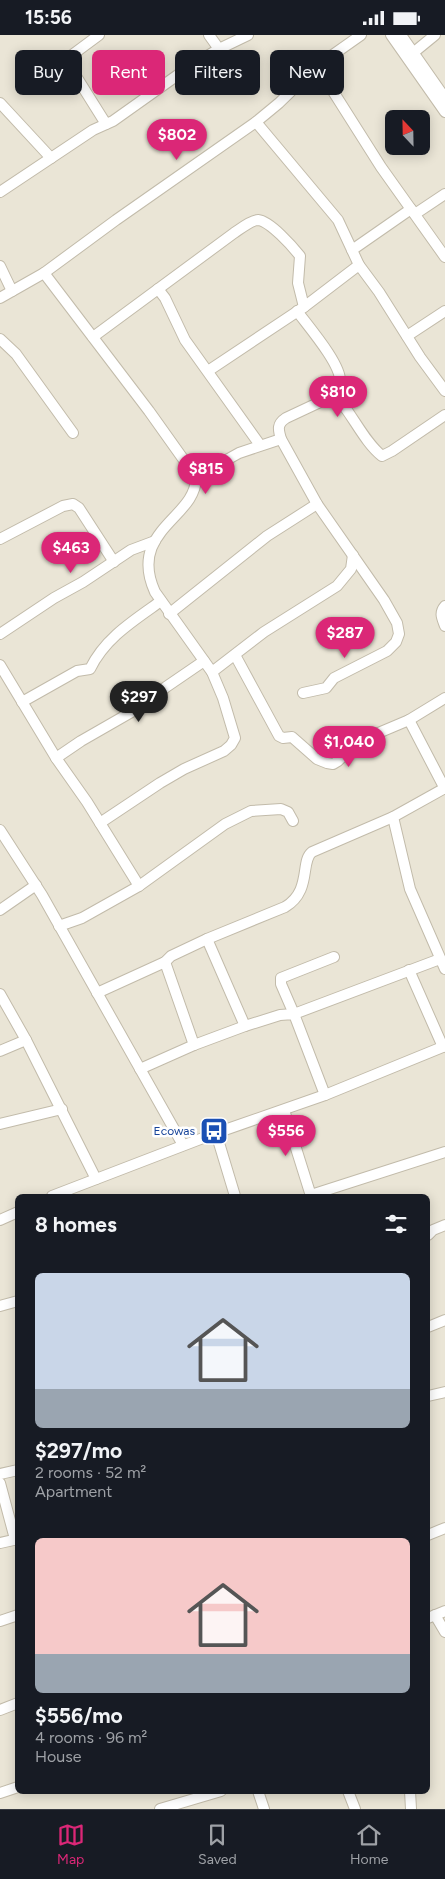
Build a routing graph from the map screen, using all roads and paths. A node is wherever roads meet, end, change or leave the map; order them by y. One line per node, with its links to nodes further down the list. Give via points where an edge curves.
1 (98, 35): 17 (street, via 69,60)
2 (209, 35): 8 (street)
3 (248, 35): 8 (street)
4 (360, 35): 9 (street)
5 (391, 35): 15 (street)
6 (401, 35): 10 (street)
7 (435, 35): 10 (street)
8 (219, 49): 17 (street)
9 (339, 50)
10 (413, 53): 13 (street)
11 (287, 95): 16 (street)
12 (335, 95): 21 (street)
13 (445, 98)
14 (0, 103): 18 (street)
15 (445, 111)
16 (256, 122): 22 (street, via 338,220); 26 (street)
17 (106, 124): 18 (street)
18 (51, 158): 19 (street)
19 (0, 192)
20 (445, 194): 21 (street)
21 (413, 211): 22 (street); 23 (street)
22 (352, 250): 24 (street)
23 (445, 257)
24 (359, 265): 30 (street); 32 (street)
25 (0, 266): 28 (street)
26 (44, 273): 28 (street); 33 (street)
27 (158, 289): 30 (street, via 234,233 260,220 300,256 298,283); 33 (street); 35 (street, via 185,340)
28 (12, 291): 29 (street)
29 (0, 298)
30 (301, 309): 35 (street); 37 (street, via 337,368 340,381)
31 (445, 311): 32 (street)
32 (407, 336): 36 (street)
33 (93, 337): 42 (street)
34 (0, 339): 39 (street, via 16,354)
35 (208, 371): 41 (street)
36 (445, 391)
37 (335, 395): 38 (street, via 382,456); 40 (street, via 282,421 278,427)
38 (445, 415)
39 (73, 433)
40 (281, 439): 41 (street); 43 (street)
41 (260, 445): 42 (street)
42 (196, 477): 45 (street, via 190,499)
43 (317, 504): 46 (street); 52 (street, via 267,536)
44 (0, 539): 47 (street, via 73,503)
45 (155, 541): 47 (street, via 141,545); 50 (street, via 148,568 150,581)
46 (353, 555): 48 (street); 49 (street)
47 (114, 562): 54 (street)
48 (351, 569): 49 (street); 55 (street, via 328,593 264,632)
49 (362, 569): 59 (street, via 384,600 400,634 387,651 334,678 326,688)
50 (161, 601): 52 (street); 61 (street, via 112,638 88,671 77,671)
51 (445, 606): 53 (street, via 441,616)
52 (169, 614): 56 (street)
53 (445, 626)
54 (0, 634)
55 (235, 655): 58 (street); 62 (street, via 279,736 283,739 292,737 312,755 327,763 338,761 357,742)
56 (204, 661): 58 (street); 63 (street, via 142,706)
57 (0, 665): 61 (street)
58 (212, 672): 67 (street, via 234,731 231,745 160,783)
59 (303, 693)
60 (445, 698): 62 (street)
61 (22, 702): 63 (street)
62 (409, 720): 64 (street)
63 (56, 759): 67 (street)
64 (445, 788): 65 (street)
65 (392, 817): 73 (street, via 309,855 303,886 289,905); 75 (street, via 410,889)
66 (293, 821): 70 (street, via 288,812 281,809 251,811 225,823)
67 (100, 823): 70 (street)
68 (0, 830): 69 (street)
69 (36, 885): 71 (street); 72 (street)
70 (139, 886): 72 (street, via 82,919)
71 (0, 910)
72 (59, 926): 79 (street)
73 (207, 939): 76 (street, via 171,956); 82 (street)
74 (334, 957): 81 (street, via 281,978)
75 (440, 959): 77 (street); 78 (street)
76 (166, 962): 79 (street); 84 (street)
77 (445, 969)
78 (409, 970): 81 (street); 85 (street)
79 (97, 993): 87 (street)
80 (1, 999): 83 (street)
81 (294, 1014): 82 (street, via 280,1015); 88 (street)
82 (245, 1027): 84 (street)
83 (26, 1040): 86 (street); 89 (street)
84 (194, 1045): 87 (street)
85 (444, 1047): 88 (street)
86 (0, 1051)
87 (140, 1069): 93 (street)
88 (325, 1095): 90 (street)
89 (62, 1109): 91 (street); 95 (street)
90 (284, 1110): 92 (street); 98 (street)
91 (0, 1124)
92 (216, 1133): 93 (street); 97 (street)
93 (183, 1145): 95 (street)
94 (445, 1152): 99 (street)
95 (96, 1179): 96 (street)
96 (57, 1194)
97 (234, 1194)
98 (310, 1194)
99 (317, 1194)
100 (15, 1213): 101 (street)
101 (0, 1220)
102 (445, 1225): 103 (street)
103 (430, 1233)
104 (15, 1302): 105 (street)
105 (0, 1306)
106 (445, 1320): 107 (street)
107 (430, 1326)
108 (445, 1393): 109 (street)
109 (430, 1396)
110 (15, 1471): 111 (street)
111 (0, 1474)
112 (0, 1483): 115 (street)
113 (445, 1528): 114 (street)
114 (430, 1534)
115 (15, 1536)
116 (15, 1539): 117 (street)
117 (0, 1543)
118 (436, 1615): 121 (street)
119 (15, 1616): 120 (street)
120 (0, 1621)
121 (445, 1632)
122 (15, 1704): 123 (street)
123 (0, 1710)
124 (15, 1788): 125 (street)
125 (0, 1793)
126 (211, 1794): 130 (street)
127 (259, 1794): 131 (street)
128 (349, 1794): 132 (street)
129 (410, 1794): 133 (street)
130 (160, 1809)
131 (264, 1809)
132 (355, 1809)
133 (411, 1809)

